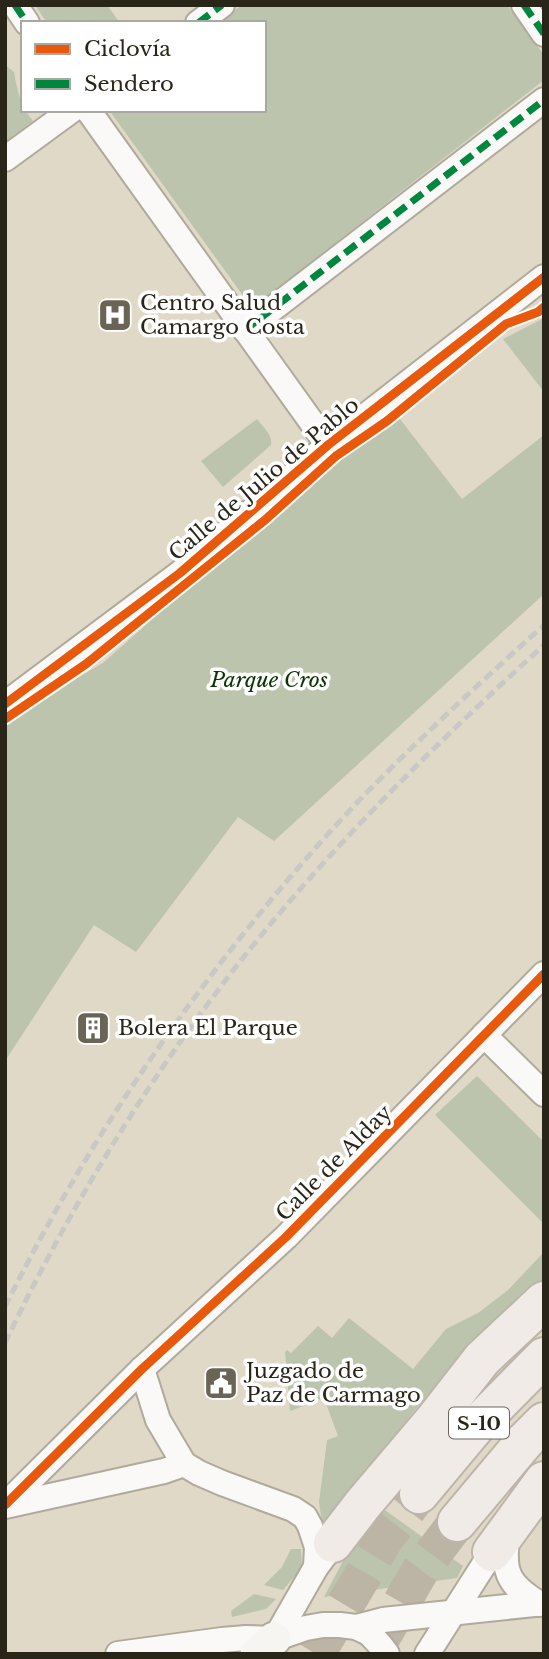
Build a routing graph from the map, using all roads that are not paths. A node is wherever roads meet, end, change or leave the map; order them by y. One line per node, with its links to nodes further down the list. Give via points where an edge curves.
1 (15, 5): 4 (street)
2 (222, 5): 5 (street)
3 (524, 5): 6 (street)
4 (26, 21)
5 (201, 21)
6 (544, 34)
7 (544, 100): 12 (street)
8 (69, 112): 10 (street)
9 (89, 112): 12 (street)
10 (5, 159)
11 (544, 277): 13 (street, Calle de Julio de Pablo)
12 (245, 330): 13 (street)
13 (328, 445): 14 (street, Calle de Julio de Pablo, via 180,573)
14 (5, 704)
15 (544, 974): 16 (street, Calle de Alday)
16 (484, 1035): 17 (street); 20 (street, Calle de Alday, via 286,1237)
17 (544, 1094)
18 (544, 1301): 28 (highway, via 482,1359)
19 (544, 1357): 24 (highway, S-10, via 475,1427)
20 (142, 1370): 22 (street, via 158,1420); 25 (street, Calle de Alday)
21 (544, 1422): 26 (highway, S-10)
22 (184, 1464): 25 (street); 28 (street, via 293,1508 304,1517 317,1548)
23 (544, 1481): 27 (highway)
24 (419, 1494)
25 (5, 1506)
26 (457, 1522)
27 (501, 1539): 29 (street, via 510,1578 519,1590); 30 (street)
28 (325, 1555): 32 (street)
29 (542, 1603): 30 (street)
30 (453, 1612): 31 (street); 35 (street)
31 (356, 1627): 32 (street, via 323,1625 296,1630); 34 (street, via 369,1633)
32 (266, 1649): 33 (street, via 222,1640)
33 (118, 1654)
34 (387, 1654)
35 (427, 1654)

